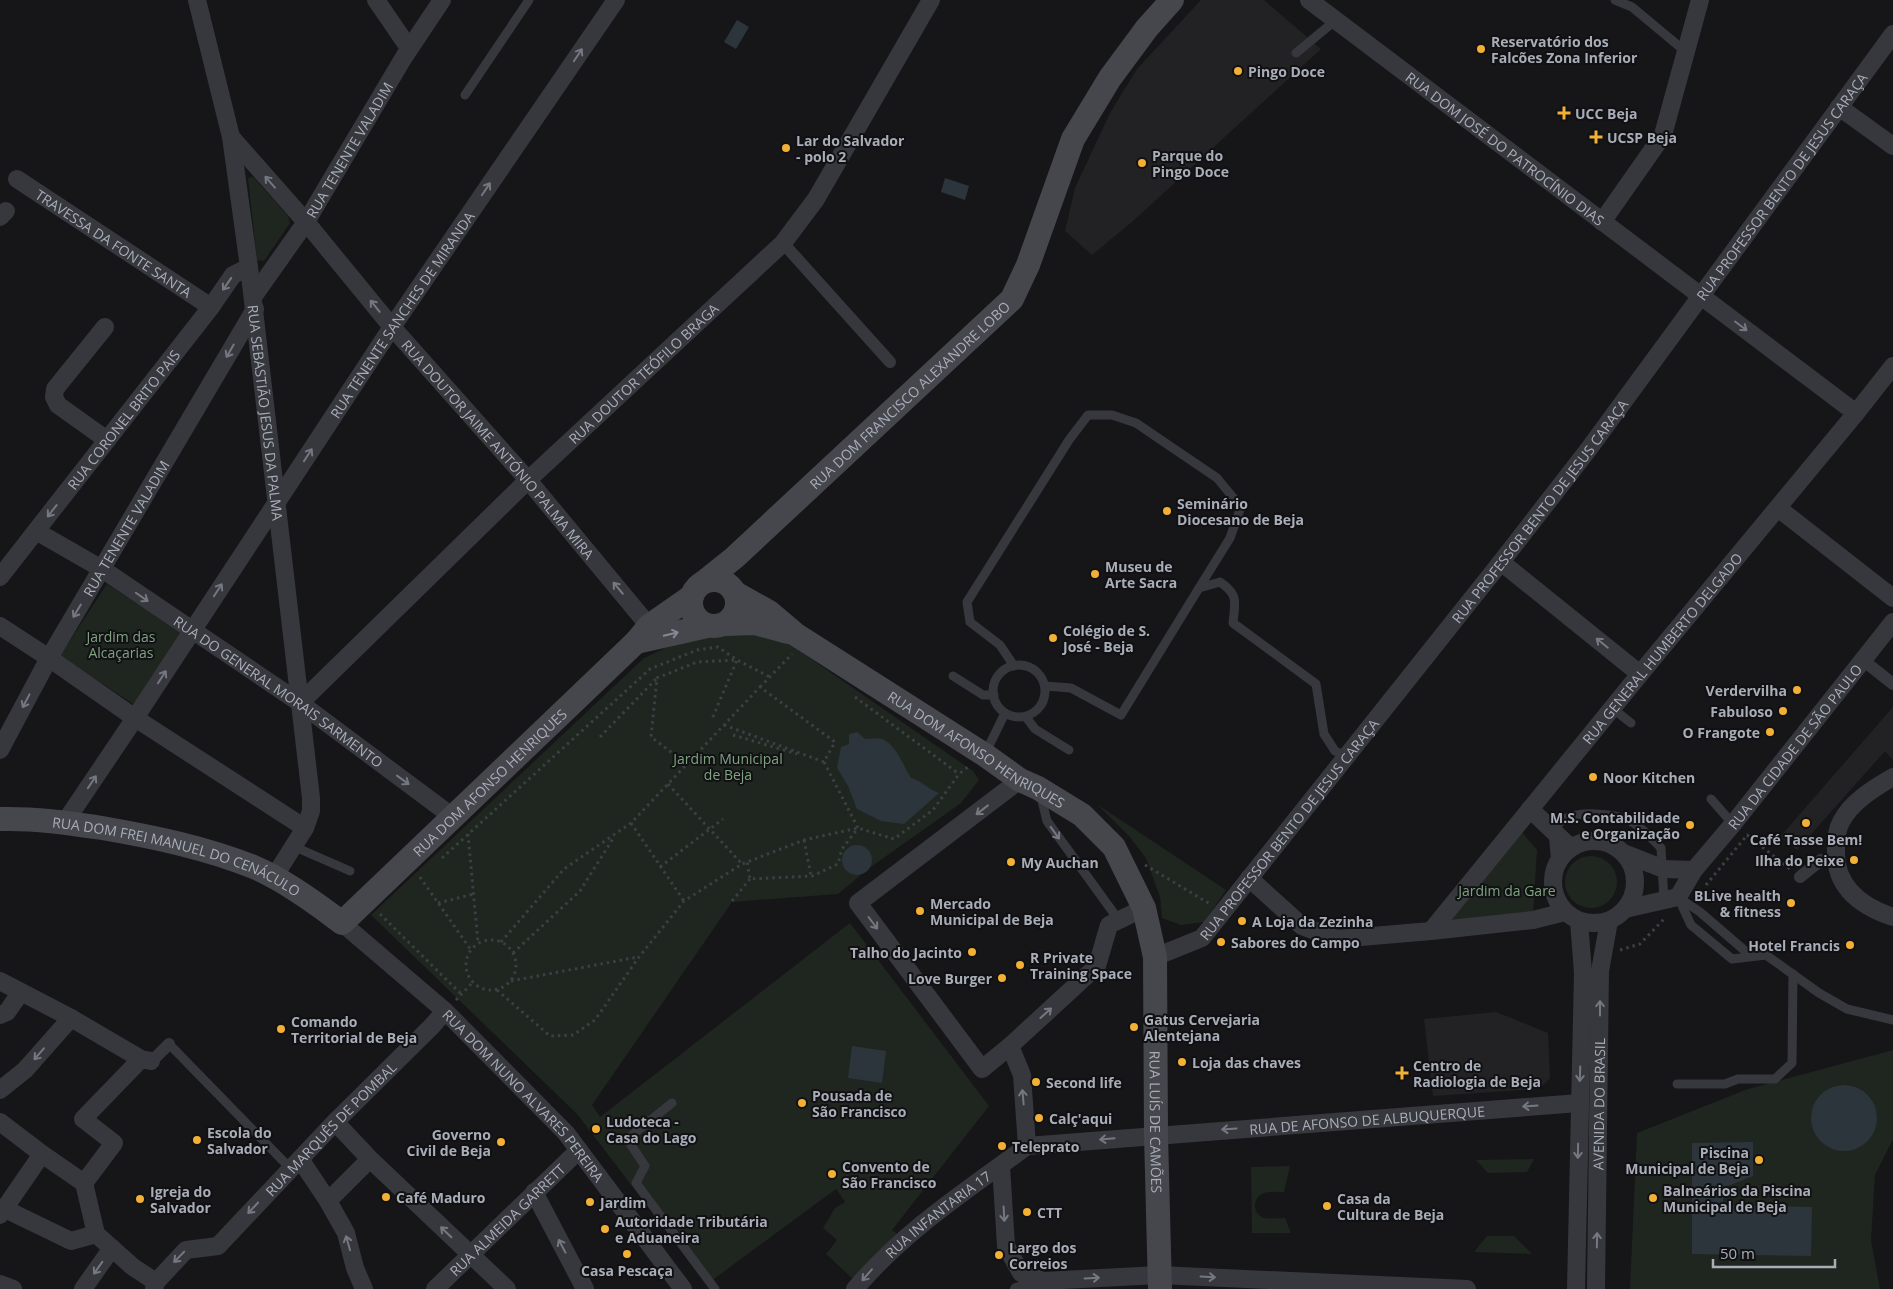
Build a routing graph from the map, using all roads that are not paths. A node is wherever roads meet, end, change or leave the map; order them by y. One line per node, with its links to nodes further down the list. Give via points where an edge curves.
1 (197, 0): 18 (street, RUA SEBASTIÃO JESUS DA PALMA)
2 (376, 0): 13 (street)
3 (442, 0): 13 (street, RUA TENENTE VALADIM)
4 (529, 0): 16 (lane)
5 (616, 0): 29 (street, RUA TENENTE SANCHES DE MIRANDA, one-way to 5)
6 (931, 0): 23 (street, RUA DOUTOR TEÓFILO BRAGA, via 816,199)
7 (1172, 0): 38 (main road, RUA DOM FRANCISCO ALEXANDRE LOBO, via 1110,78 1073,139 1028,265 1012,299)
8 (1310, 0): 11 (street, RUA DOM JOSÉ DO PATROCÍNIO DIAS)
9 (1615, 0): 14 (lane, via 1632,7)
10 (1700, 0): 14 (street)
11 (1336, 20): 15 (lane); 22 (street, RUA DOM JOSÉ DO PATROCÍNIO DIAS)
12 (1893, 34): 17 (street, RUA PROFESSOR BENTO DE JESUS CARAÇA)
13 (409, 48): 21 (street, RUA TENENTE VALADIM)
14 (1686, 52): 22 (street, via 1663,135)
15 (1296, 53)
16 (465, 96)
17 (1839, 107): 19 (street); 25 (street, RUA PROFESSOR BENTO DE JESUS CARAÇA)
18 (231, 137): 21 (street, RUA DOUTOR JAIME ANTÓNIO PALMA MIRA, one-way to 18); 24 (street, RUA SEBASTIÃO JESUS DA PALMA)
19 (1893, 146)
20 (16, 179): 27 (street, TRAVESSA DA FONTE SANTA)
21 (306, 222): 26 (street, RUA TENENTE VALADIM); 29 (street, RUA DOUTOR JAIME ANTÓNIO PALMA MIRA, one-way to 21)
22 (1602, 222): 25 (street, RUA DOM JOSÉ DO PATROCÍNIO DIAS)
23 (783, 242): 30 (street); 34 (street, RUA DOUTOR TEÓFILO BRAGA)
24 (249, 267): 26 (street, RUA SEBASTIÃO JESUS DA PALMA); 27 (street, RUA CORONEL BRITO PAIS, one-way to 27, via 233,275)
25 (1702, 297): 32 (street, RUA DOM JOSÉ DO PATROCÍNIO DIAS, one-way to 32); 39 (street, RUA PROFESSOR BENTO DE JESUS CARAÇA)
26 (254, 303): 35 (street, RUA SEBASTIÃO JESUS DA PALMA); 41 (street, RUA TENENTE VALADIM, one-way to 41)
27 (211, 307): 33 (street, RUA CORONEL BRITO PAIS)
28 (105, 327): 33 (street, via 55,389 54,397 58,405)
29 (392, 327): 34 (street, RUA DOUTOR JAIME ANTÓNIO PALMA MIRA); 35 (street, RUA TENENTE SANCHES DE MIRANDA, one-way to 29)
30 (890, 362)
31 (1893, 366): 32 (street, RUA GENERAL HUMBERTO DELGADO)
32 (1856, 413): 36 (street, RUA GENERAL HUMBERTO DELGADO)
33 (107, 440): 37 (street, RUA CORONEL BRITO PAIS, one-way to 37)
34 (528, 480): 50 (street, RUA DOUTOR JAIME ANTÓNIO PALMA MIRA, one-way to 34); 60 (street, RUA DOUTOR TEÓFILO BRAGA)
35 (276, 502): 49 (street, RUA TENENTE SANCHES DE MIRANDA, one-way to 35); 60 (street, RUA SEBASTIÃO JESUS DA PALMA)
36 (1778, 508): 45 (street); 55 (street, RUA GENERAL HUMBERTO DELGADO)
37 (36, 531): 40 (street, RUA CORONEL BRITO PAIS); 41 (street, RUA DO GENERAL MORAIS SARMENTO)
38 (729, 562): 43 (main road, RUA DOM FRANCISCO ALEXANDRE LOBO); 44 (main road)
39 (1501, 562): 55 (street, one-way to 39); 69 (street, RUA PROFESSOR BENTO DE JESUS CARAÇA)
40 (3, 566)
41 (102, 569): 49 (street, RUA DO GENERAL MORAIS SARMENTO, one-way to 49); 52 (street, RUA TENENTE VALADIM, one-way to 52)
42 (1199, 588): 54 (lane, via 1230,538 1241,507 1217,478 1136,423 1112,415 1088,415 967,602 970,622 1000,645); 58 (lane, via 1121,715 1071,688); 69 (lane, via 1220,582 1231,589 1235,599 1233,623 1316,684 1324,734 1335,751)
43 (698, 589): 44 (main road, via 716,580); 47 (main road, via 692,611 695,617); 50 (main road, RUA DOM AFONSO HENRIQUES)
44 (734, 590): 47 (main road, via 738,607 731,620); 51 (main road, RUA DOM AFONSO HENRIQUES)
45 (1893, 598)
46 (1893, 622): 53 (street, RUA DA CIDADE DE SÃO PAULO)
47 (716, 625): 50 (main road, one-way to 47); 51 (main road, via 756,624)
48 (0, 626): 52 (street)
49 (191, 631): 60 (street, RUA DO GENERAL MORAIS SARMENTO); 64 (street, RUA TENENTE SANCHES DE MIRANDA, one-way to 49)
50 (642, 634): 77 (main road, RUA DOM AFONSO HENRIQUES)
51 (795, 634): 68 (main road, RUA DOM AFONSO HENRIQUES)
52 (49, 658): 64 (street); 66 (street, RUA TENENTE VALADIM, one-way to 66)
53 (1864, 661): 57 (street); 76 (street, RUA DA CIDADE DE SÃO PAULO)
54 (1014, 666): 58 (lane, via 1031,668); 59 (lane, via 1007,668 996,680)
55 (1640, 674): 61 (street, RUA GENERAL HUMBERTO DELGADO)
56 (953, 676): 59 (lane, via 983,695)
57 (1893, 684)
58 (1045, 686): 63 (lane, via 1044,702)
59 (994, 695): 62 (lane, via 999,708)
60 (300, 703): 77 (street, RUA DO GENERAL MORAIS SARMENTO, one-way to 77); 78 (street, RUA SEBASTIÃO JESUS DA PALMA, via 311,798 311,811)
61 (1612, 708): 65 (lane); 73 (street, RUA GENERAL HUMBERTO DELGADO)
62 (1005, 713): 63 (lane); 68 (lane)
63 (1026, 717): 67 (lane, via 1035,729)
64 (136, 718): 75 (street, one-way to 64); 78 (street)
65 (1631, 723)
66 (0, 750)
67 (1069, 750)
68 (985, 755): 71 (main road, RUA DOM AFONSO HENRIQUES)
69 (1346, 756): 90 (street, RUA PROFESSOR BENTO DE JESUS CARAÇA)
70 (1893, 777): 83 (street, via 1854,805 1840,823)
71 (1029, 784): 92 (main road, RUA DOM AFONSO HENRIQUES, via 1082,815 1114,847); 96 (lane, one-way to 96, via 1047,822); 110 (street, one-way to 110, via 858,903 982,1069)
72 (1711, 799): 76 (lane)
73 (1530, 809): 79 (street); 99 (street, RUA GENERAL HUMBERTO DELGADO)
74 (0, 820): 75 (main road, RUA DOM FREI MANUEL DO CENÁCULO)
75 (65, 822): 88 (main road, RUA DOM FREI MANUEL DO CENÁCULO, via 190,846)
76 (1733, 824): 86 (street, RUA DA CIDADE DE SÃO PAULO)
77 (461, 825): 98 (main road, RUA DOM AFONSO HENRIQUES)
78 (305, 828): 80 (street, RUA SEBASTIÃO JESUS DA PALMA)
79 (1553, 830): 81 (street); 84 (lane); 85 (lane, via 1564,820 1581,814 1604,814 1628,820 1660,848)
80 (295, 847): 87 (lane); 88 (street, RUA SEBASTIÃO JESUS DA PALMA)
81 (1571, 848): 82 (street, via 1581,843 1598,842 1614,846); 84 (street)
82 (1623, 853): 85 (street); 93 (street, via 1630,863 1635,887)
83 (1835, 862): 89 (street, via 1821,860); 95 (street, via 1848,890 1865,904)
84 (1556, 866): 94 (street, via 1553,891 1558,902)
85 (1662, 868): 86 (street); 91 (lane)
86 (1694, 870): 91 (street, RUA DA CIDADE DE SÃO PAULO)
87 (350, 872)
88 (274, 877): 98 (main road, RUA DOM FREI MANUEL DO CENÁCULO)
89 (1800, 877)
90 (1249, 878): 99 (street, via 1302,926 1337,939); 101 (street, RUA PROFESSOR BENTO DE JESUS CARAÇA, via 1202,938)
91 (1678, 902): 93 (street); 100 (lane, via 1700,912); 100 (lane, via 1692,925 1732,958)
92 (1144, 908): 96 (street); 101 (main road, RUA DOM AFONSO HENRIQUES)
93 (1625, 909): 97 (street)
94 (1572, 916): 97 (street, via 1589,923); 99 (street); 115 (street, AVENIDA DO BRASIL, one-way to 115, via 1583,973)
95 (1893, 917)
96 (1118, 919): 110 (street, one-way to 96, via 1097,966 1109,925)
97 (1609, 921): 148 (street, AVENIDA DO BRASIL, one-way to 97, via 1600,971)
98 (342, 923): 105 (street, RUA DOM NUNO ALVARES PEREIRA)
99 (1431, 931)
100 (1751, 956): 102 (lane, via 1766,955)
101 (1155, 957): 118 (main road, RUA LUÍS DE CAMÕES)
102 (1793, 974): 108 (lane, via 1847,1009); 112 (lane, via 1792,1063 1775,1079)
103 (0, 981): 104 (street)
104 (21, 992): 106 (street, via 7,1012); 107 (street)
105 (445, 1011): 117 (street, RUA MARQUÊS DE POMBAL); 120 (street, RUA DOM NUNO ALVARES PEREIRA, via 566,1133)
106 (0, 1015)
107 (71, 1018): 111 (street); 113 (street, one-way to 113, via 25,1070)
108 (1893, 1020)
109 (169, 1044): 111 (street); 123 (lane)
110 (1010, 1046): 119 (street, one-way to 110, via 1022,1075)
111 (146, 1060): 125 (street, via 83,1119 114,1143)
112 (1677, 1084)
113 (0, 1090)
114 (672, 1103): 143 (lane, via 627,1139 645,1166 636,1184)
115 (1579, 1103): 118 (street, RUA DE AFONSO DE ALBUQUERQUE, one-way to 118); 147 (street, AVENIDA DO BRASIL, one-way to 147)
116 (0, 1122): 121 (street)
117 (335, 1122): 122 (street); 123 (street, RUA MARQUÊS DE POMBAL)
118 (1156, 1135): 119 (street, RUA DE AFONSO DE ALBUQUERQUE, one-way to 119); 132 (main road, RUA LUÍS DE CAMÕES)
119 (1027, 1146): 124 (street, RUA INFANTARIA 17)
120 (578, 1150): 126 (street, RUA ALMEIDA GARRETT); 142 (street, RUA DOM NUNO ALVARES PEREIRA)
121 (42, 1154): 125 (street); 128 (street)
122 (370, 1159): 127 (street); 131 (street, one-way to 122)
123 (295, 1164): 127 (street); 134 (street, RUA MARQUÊS DE POMBAL, one-way to 134, via 218,1246 186,1250)
124 (1001, 1166): 135 (street, one-way to 135, via 1006,1246 1021,1273); 144 (street, RUA INFANTARIA 17, one-way to 144, via 944,1205 891,1250)
125 (84, 1183): 129 (street)
126 (534, 1192): 131 (street, RUA ALMEIDA GARRETT); 141 (street, one-way to 126)
127 (328, 1201): 138 (street, one-way to 127, via 346,1233)
128 (2, 1212): 129 (street, via 71,1241)
129 (96, 1234): 130 (street)
130 (112, 1248): 134 (street); 137 (street, one-way to 137)
131 (470, 1255): 139 (street, RUA ALMEIDA GARRETT); 140 (street)
132 (1160, 1282): 135 (street, one-way to 132); 146 (street, one-way to 146)
133 (0, 1284): 136 (street)
134 (155, 1285)
135 (1043, 1285): 145 (street)
136 (13, 1289)
137 (83, 1289)
138 (364, 1289)
139 (435, 1289)
140 (507, 1289)
141 (585, 1289)
142 (683, 1289)
143 (715, 1289)
144 (855, 1289)
145 (1016, 1289)
146 (1467, 1289)
147 (1576, 1289)
148 (1596, 1289)

